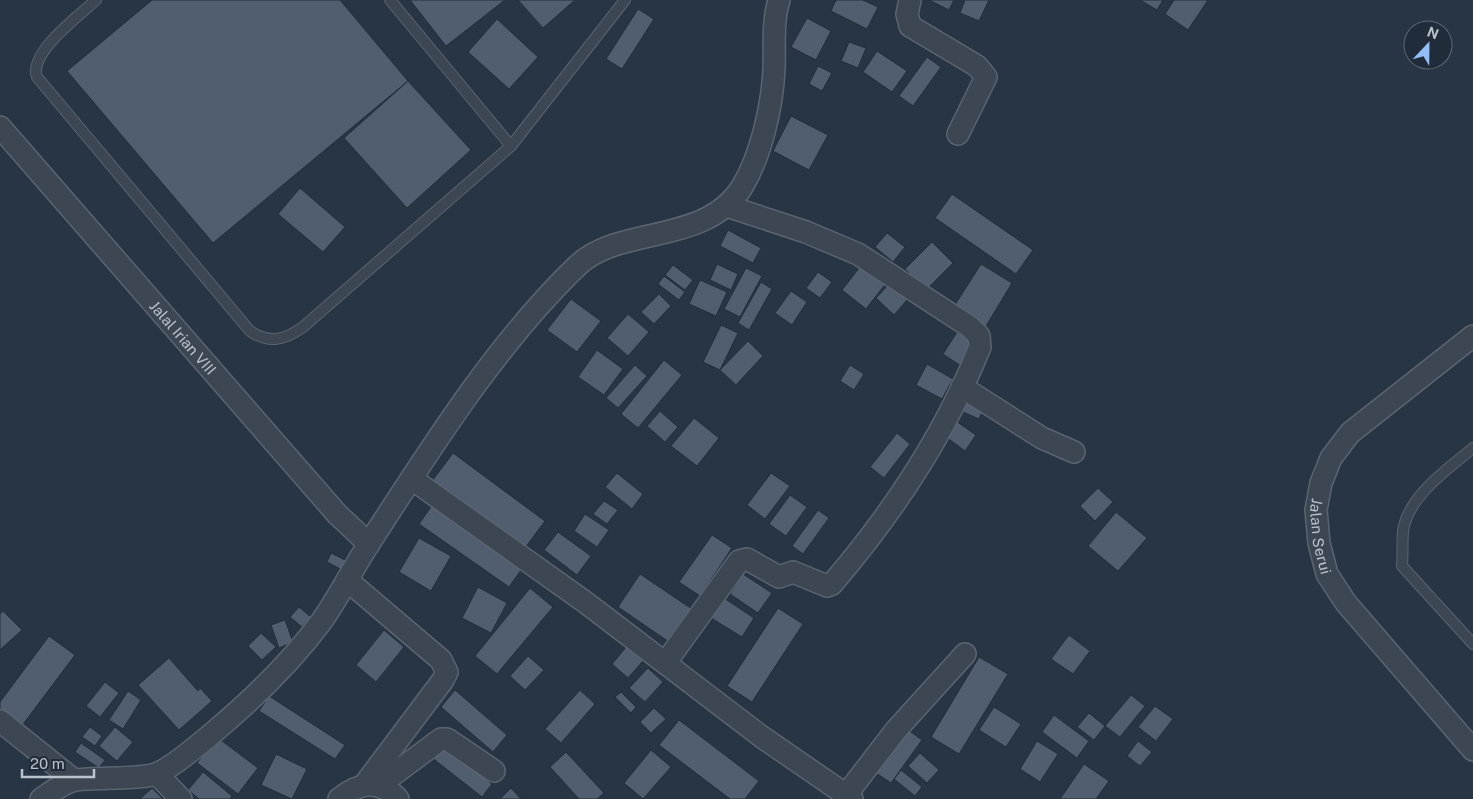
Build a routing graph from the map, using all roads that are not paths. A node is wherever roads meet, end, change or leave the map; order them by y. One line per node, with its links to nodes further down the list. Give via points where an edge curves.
1 (96, 0): 8 (lane, via 41,54 36,67 37,77 250,331 264,339 281,340 303,327)
2 (390, 0): 8 (lane)
3 (625, 0): 8 (lane)
4 (780, 0): 9 (street, via 775,16 774,74 760,147 753,167)
5 (910, 0): 7 (street, via 910,26 977,66 986,77)
6 (0, 127): 15 (street, Jalal Irian VIII, via 337,514)
7 (958, 134)
8 (511, 146)
9 (728, 206): 11 (street, via 806,232 858,254 970,327 979,336 980,347); 14 (street, via 705,219 664,234 601,249 578,264 491,365)
10 (1473, 336): 21 (street, Jalan Serui, via 1350,433 1331,458 1316,510 1319,543 1327,574 1346,603)
11 (962, 387): 13 (street, via 1042,438); 19 (street, via 917,469 890,510 832,584 827,586 793,572 779,577 743,559)
12 (1473, 448): 17 (lane, via 1430,484 1415,502 1403,530 1402,566)
13 (1074, 452)
14 (412, 479): 15 (street); 19 (street)
15 (369, 544): 16 (street)
16 (346, 580): 23 (street, via 322,619 265,684 214,732); 25 (street, via 442,660 446,672)
17 (1473, 644)
18 (965, 654): 26 (street, via 896,730)
19 (666, 662): 26 (street, via 762,737)
20 (0, 721): 24 (street)
21 (1473, 750)
22 (494, 771): 25 (street, via 449,740 440,739)
23 (157, 774): 24 (street); 28 (street)
24 (74, 780): 27 (street)
25 (372, 785): 29 (street, via 355,787); 30 (street, via 389,791)
26 (849, 797)
27 (41, 799)
28 (181, 799)
29 (339, 799)
30 (398, 799)

